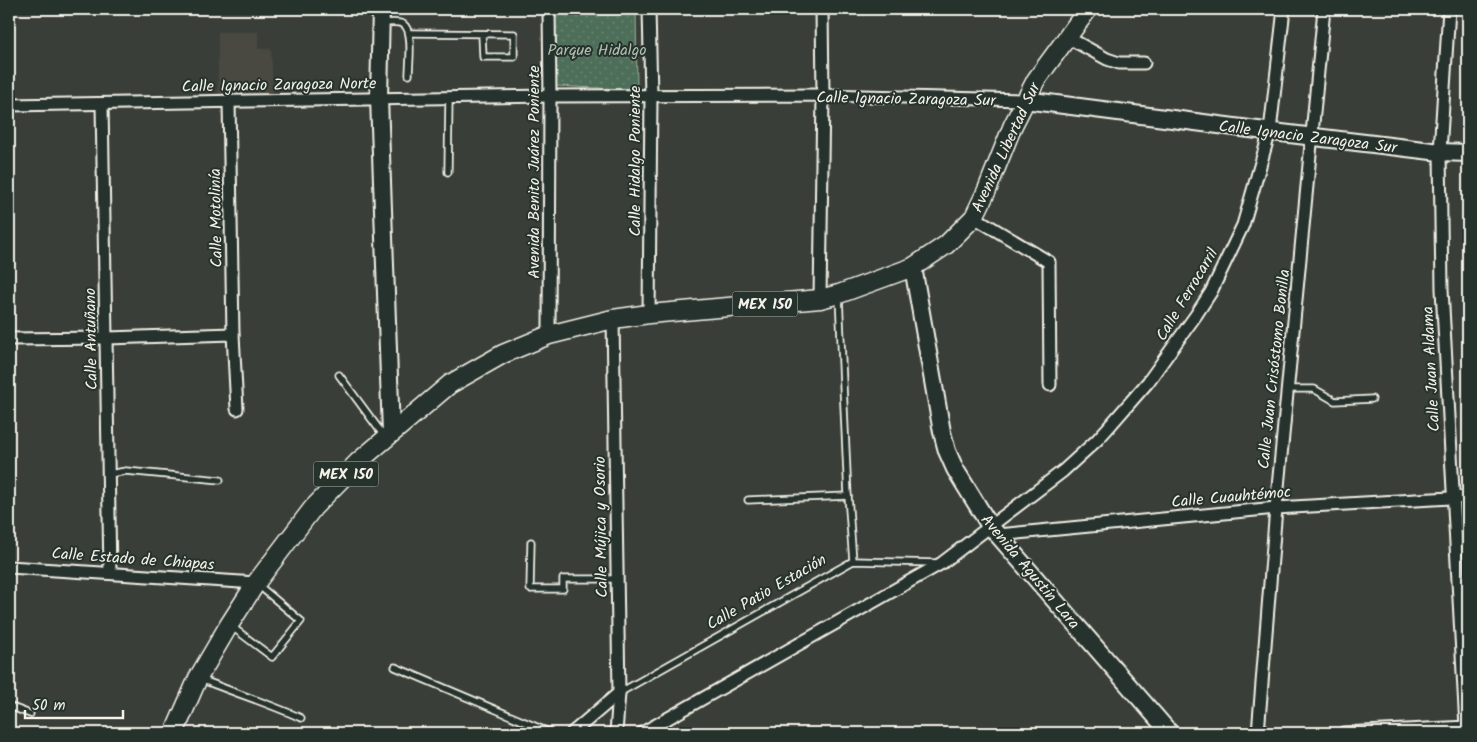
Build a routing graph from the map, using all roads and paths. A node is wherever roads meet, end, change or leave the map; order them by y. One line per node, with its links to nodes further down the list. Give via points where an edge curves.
1 (549, 9): 15 (street, Avenida Benito Juárez Poniente)
2 (649, 9): 16 (street, Calle Hidalgo Poniente)
3 (822, 9): 14 (street)
4 (1088, 9): 11 (main road, Avenida Libertad Sur / MEX 150)
5 (1284, 9): 23 (street, Calle Ferrocarril)
6 (1324, 9): 24 (street, Calle Juan Crisóstomo Bonilla)
7 (1448, 9): 25 (street, Calle Juan Aldama)
8 (381, 16): 9 (lane, via 406,26); 18 (main road)
9 (410, 33): 10 (lane); 13 (lane)
10 (482, 34): 10 (lane, via 483,57 514,57 514,34)
11 (1067, 37): 12 (street, via 1113,61); 19 (main road, Avenida Libertad Sur / MEX 150)
12 (1144, 63)
13 (409, 75)
14 (822, 95): 16 (street, Calle Ignacio Zaragoza Sur); 19 (street, Calle Ignacio Zaragoza Sur); 31 (street)
15 (550, 96): 16 (street, Calle Ignacio Zaragoza Sur); 17 (street, Calle Ignacio Zaragoza Norte); 35 (street, Avenida Benito Juárez Poniente)
16 (651, 96): 32 (street, Calle Hidalgo Poniente)
17 (449, 97): 18 (street, Calle Ignacio Zaragoza Norte); 27 (lane)
18 (379, 98): 20 (street, Calle Ignacio Zaragoza Norte); 43 (main road)
19 (1025, 100): 23 (main road, Calle Ignacio Zaragoza Sur); 28 (main road, Avenida Libertad Sur / MEX 150)
20 (229, 101): 21 (street, Calle Ignacio Zaragoza Norte); 34 (street, Calle Motolinía)
21 (102, 104): 22 (street, Calle Ignacio Zaragoza Norte); 36 (street, Calle Antuñano)
22 (9, 105)
23 (1270, 131): 24 (main road, Calle Ignacio Zaragoza Sur); 51 (street, Calle Ferrocarril, via 1236,241 1211,292 1181,338 1097,440)
24 (1312, 137): 25 (main road, Calle Ignacio Zaragoza Sur); 40 (street, Calle Juan Crisóstomo Bonilla)
25 (1440, 152): 26 (main road, Calle Ignacio Zaragoza Sur); 48 (street, Calle Juan Aldama, via 1442,288)
26 (1468, 153)
27 (448, 172)
28 (974, 218): 29 (main road, Avenida Libertad Sur / MEX 150, via 946,245); 39 (street, via 1049,262)
29 (913, 267): 30 (main road, Avenida Libertad Sur / MEX 150); 51 (main road, Avenida Agustín Lara, via 947,451)
30 (839, 294): 31 (main road, Avenida Libertad Sur / MEX 150); 46 (lane)
31 (820, 299): 32 (main road, Avenida Libertad Sur / MEX 150)
32 (649, 314): 33 (main road, Avenida Libertad Sur / MEX 150)
33 (613, 319): 35 (main road, MEX 150); 57 (street, Calle Mújica y Osorio)
34 (233, 334): 36 (street); 42 (street, Calle Motolinía)
35 (549, 335): 43 (main road, MEX 150, via 503,354 450,384)
36 (107, 338): 37 (street); 44 (street, Calle Antuñano)
37 (9, 339)
38 (339, 375): 43 (lane)
39 (1050, 385)
40 (1288, 389): 41 (lane, via 1314,388 1335,401); 50 (street, Calle Juan Crisóstomo Bonilla)
41 (1372, 399)
42 (236, 409)
43 (388, 436): 58 (main road, MEX 150, via 313,508)
44 (109, 474): 45 (lane, via 126,471); 56 (street, Calle Antuñano)
45 (220, 480)
46 (848, 496): 49 (lane); 53 (lane)
47 (1468, 497): 48 (street, Calle Cuauhtémoc)
48 (1453, 498): 50 (street, Calle Cuauhtémoc); 59 (street, Calle Juan Aldama)
49 (748, 500)
50 (1276, 508): 51 (street, Calle Cuauhtémoc); 76 (street, Calle Juan Crisóstomo Bonilla)
51 (994, 531): 54 (street); 75 (main road, Avenida Agustín Lara)
52 (530, 542): 57 (lane, via 530,589 563,589 563,579)
53 (853, 561): 54 (lane, Calle Patio Estación); 64 (lane, Calle Patio Estación)
54 (942, 563): 74 (street)
55 (9, 567): 56 (street, Calle Estado de Chiapas)
56 (110, 573): 58 (street, Calle Estado de Chiapas)
57 (618, 579): 64 (street, Calle Mújica y Osorio)
58 (256, 583): 60 (main road, MEX 150); 60 (lane, via 301,621 272,657)
59 (1464, 604): 62 (street, Calle Juan Aldama)
60 (229, 625): 63 (main road, MEX 150)
61 (395, 667): 71 (lane)
62 (1466, 674): 68 (street, Calle Juan Aldama)
63 (198, 678): 67 (lane); 70 (main road, MEX 150)
64 (619, 693): 72 (street); 73 (street, Calle Mújica y Osorio)
65 (9, 706): 66 (lane)
66 (30, 714)
67 (301, 718)
68 (1467, 727): 69 (street)
69 (1376, 732): 77 (street)
70 (174, 733)
71 (551, 733)
72 (572, 733)
73 (616, 733)
74 (642, 733)
75 (1170, 733)
76 (1258, 733)
77 (1343, 733)

